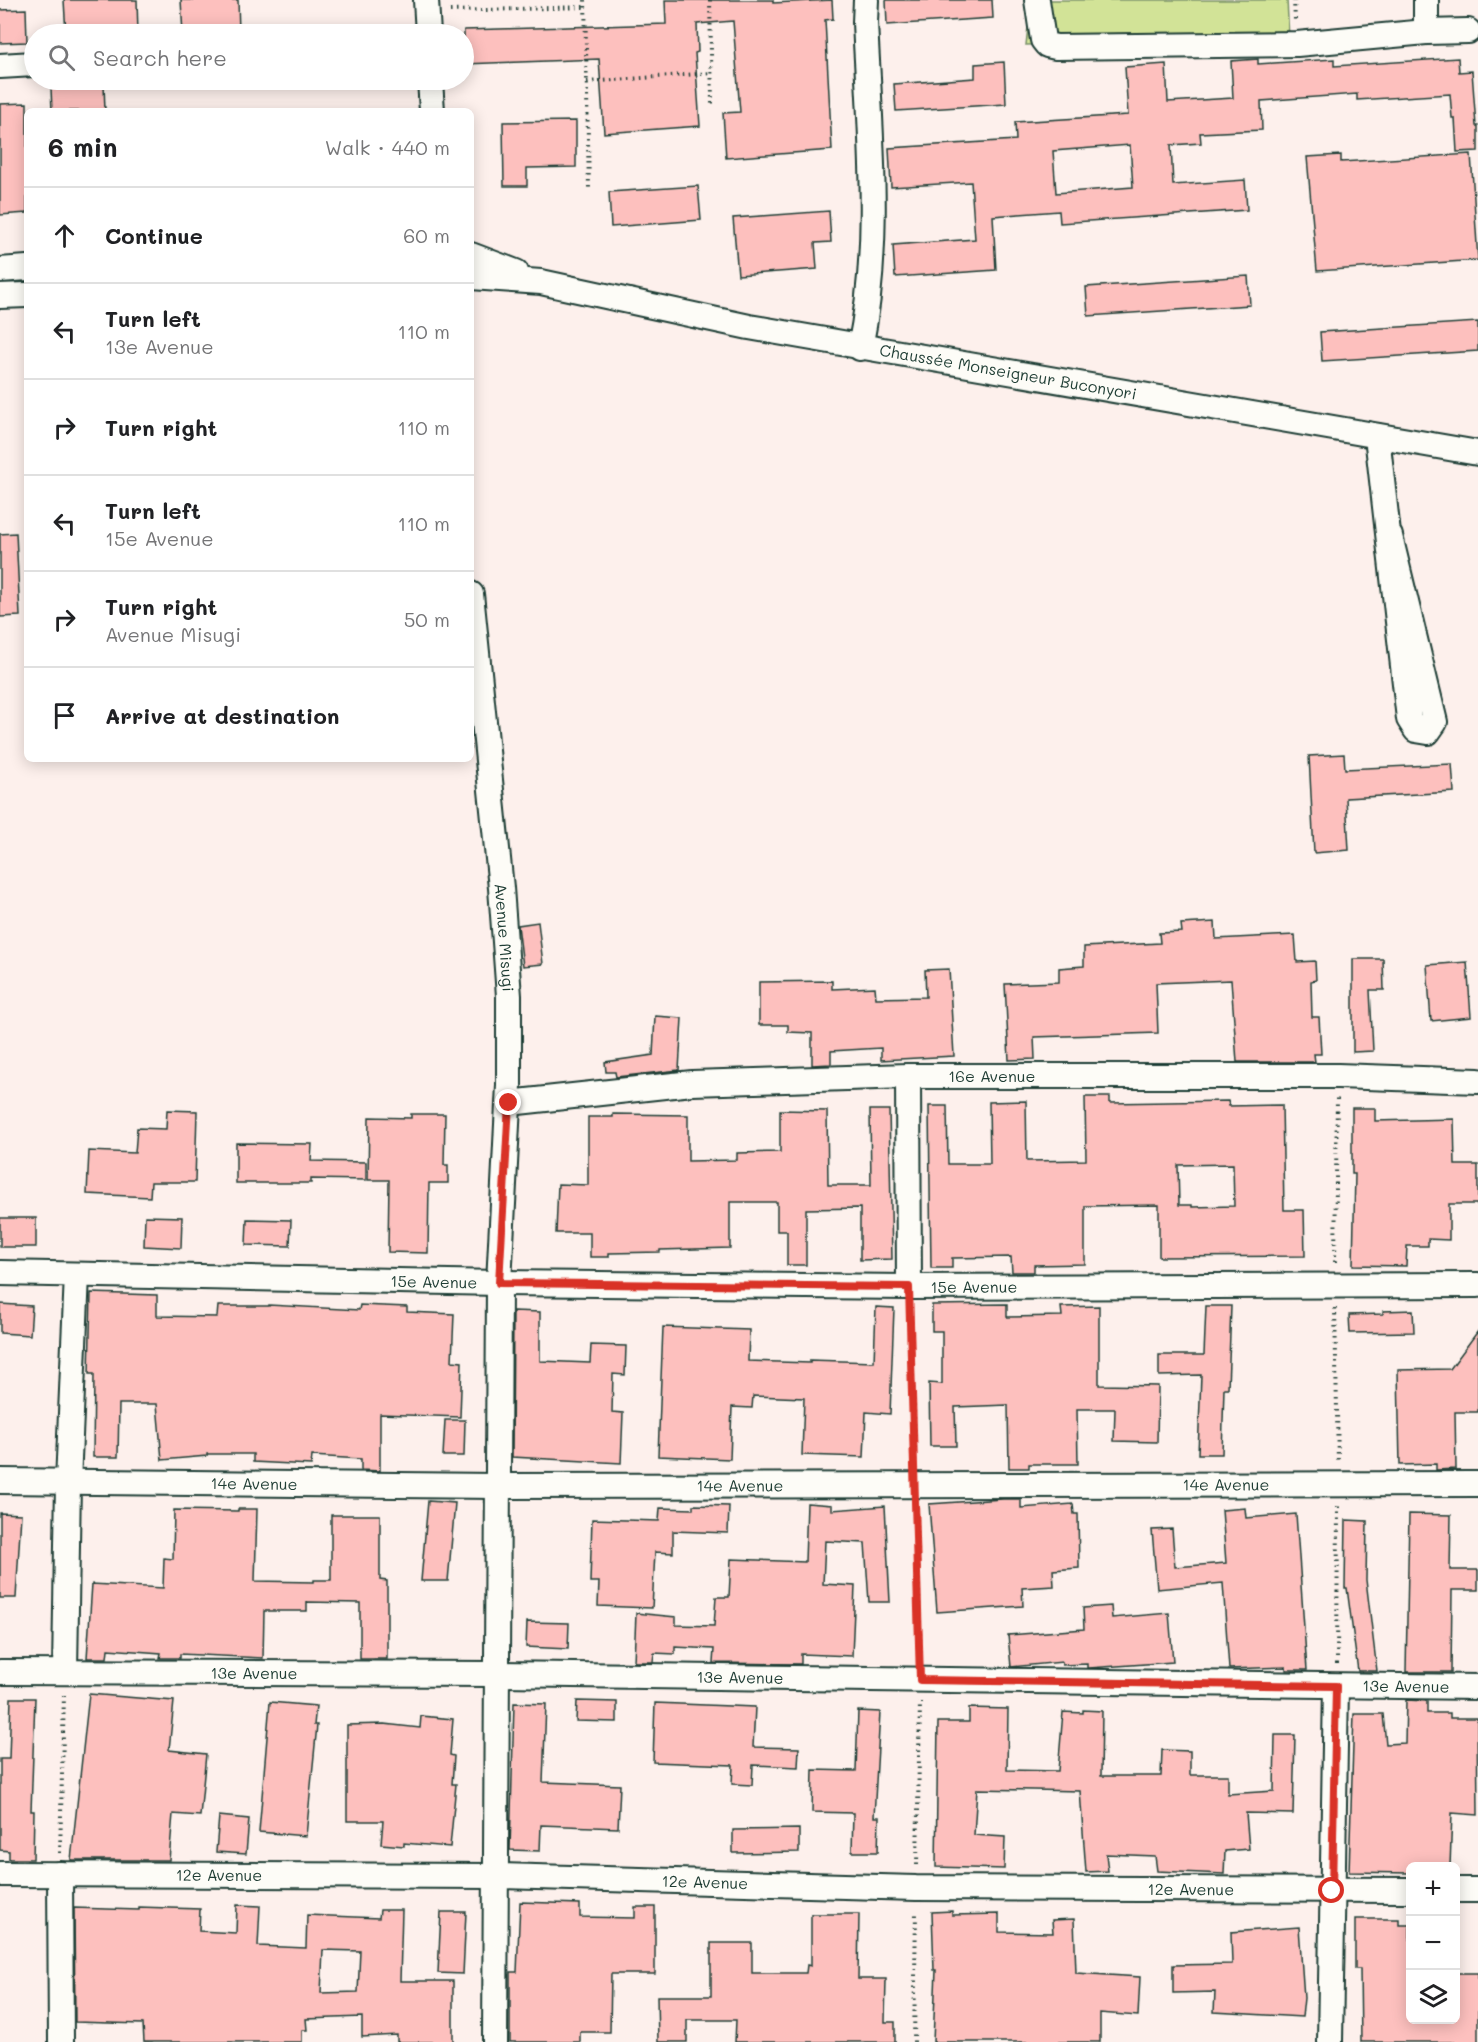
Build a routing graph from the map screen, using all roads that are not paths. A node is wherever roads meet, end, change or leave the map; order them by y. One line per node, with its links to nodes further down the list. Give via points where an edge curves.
1 (866, 0): 17 (street, via 871,275)
2 (1037, 0): 5 (street, via 1043,40 1056,47 1297,44)
3 (1426, 0): 5 (street)
4 (1468, 31): 5 (street)
5 (1426, 32)
6 (24, 65): 7 (street)
7 (0, 66)
8 (431, 90): 9 (street)
9 (432, 108)
10 (474, 256): 14 (street, Chaussée Monseigneur Buconyori)
11 (24, 268): 12 (street)
12 (0, 270)
13 (474, 277): 14 (street, Chaussée Monseigneur Buconyori)
14 (541, 282): 17 (street, Chaussée Monseigneur Buconyori)
15 (24, 295): 16 (street)
16 (0, 296)
17 (860, 348): 18 (street, Chaussée Monseigneur Buconyori)
18 (1377, 436): 19 (street, Chaussée Monseigneur Buconyori); 20 (street)
19 (1478, 453)
20 (1390, 536): 20 (street, via 1409,719 1416,730 1428,732 1435,722)
21 (474, 623): 24 (street, Avenue Misugi, via 501,888 509,996)
22 (909, 1076): 23 (street, 16e Avenue, via 1338,1076); 24 (street, 16e Avenue); 29 (street)
23 (1478, 1080)
24 (509, 1094): 27 (street, Avenue Misugi)
25 (0, 1273): 26 (street, 15e Avenue)
26 (77, 1275): 27 (street, 15e Avenue); 31 (street)
27 (499, 1283): 29 (street, 15e Avenue); 33 (street, Avenue Misugi)
28 (1478, 1285): 29 (street, 15e Avenue)
29 (909, 1287)
30 (0, 1481): 31 (street, 14e Avenue)
31 (68, 1482): 33 (street, 14e Avenue); 35 (street)
32 (1478, 1484): 33 (street, 14e Avenue)
33 (497, 1486): 36 (street, Avenue Misugi)
34 (0, 1671): 35 (street, 13e Avenue)
35 (65, 1671): 36 (street, 13e Avenue)
36 (495, 1674): 37 (street, 13e Avenue); 41 (street, Avenue Misugi)
37 (1336, 1686): 38 (street, 13e Avenue); 45 (street)
38 (1478, 1687)
39 (0, 1874): 40 (street, 12e Avenue)
40 (60, 1874): 41 (street, 12e Avenue); 46 (street)
41 (497, 1876): 45 (street, 12e Avenue, via 916,1888); 47 (street, Avenue Misugi)
42 (1406, 1890): 45 (street, 12e Avenue)
43 (1460, 1890): 44 (street)
44 (1478, 1890)
45 (1332, 1891): 48 (street)
46 (61, 2042)
47 (495, 2042)
48 (1330, 2042)

